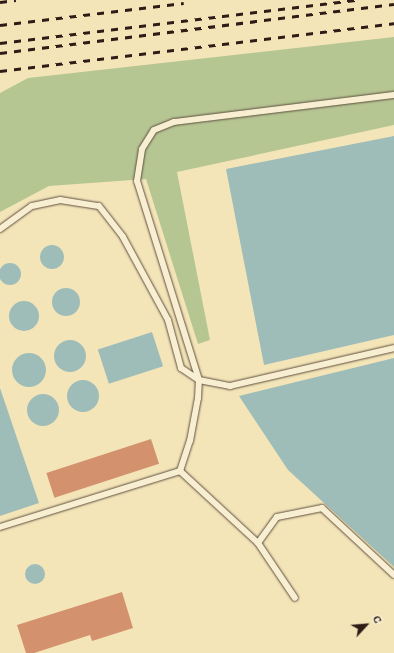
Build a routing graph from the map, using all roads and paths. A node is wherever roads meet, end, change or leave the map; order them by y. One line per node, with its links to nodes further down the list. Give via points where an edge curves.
1 (394, 95): 4 (lane, via 174,122 154,130 142,149 137,181)
2 (0, 229): 4 (lane, via 32,206 60,200 99,206 123,237 168,320 182,368)
3 (394, 348): 4 (lane, via 230,386)
4 (199, 380): 5 (lane, via 190,441)
5 (180, 471): 6 (lane); 7 (lane)
6 (0, 527)
7 (258, 543): 8 (lane, via 277,516 322,508); 9 (lane)
8 (394, 575)
9 (295, 598)

